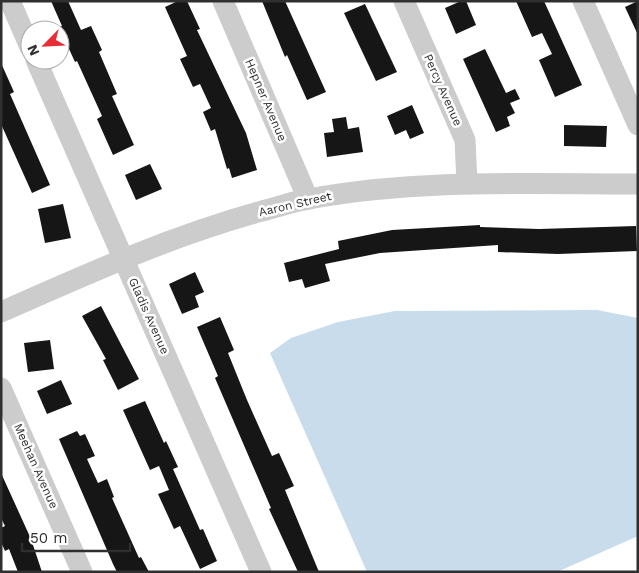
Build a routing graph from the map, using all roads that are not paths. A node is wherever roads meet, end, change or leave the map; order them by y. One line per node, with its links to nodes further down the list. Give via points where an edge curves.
1 (10, 1): 5 (street)
2 (223, 1): 10 (street, Hepner Avenue)
3 (404, 1): 8 (street, Percy Avenue, via 464,140)
4 (583, 1): 7 (street)
5 (20, 24)
6 (40, 70): 11 (street, Gladis Avenue)
7 (638, 125)
8 (467, 183): 9 (street, Aaron Street); 10 (street, Aaron Street, via 405,186)
9 (638, 184)
10 (308, 199): 11 (street, Aaron Street, via 221,222)
11 (123, 258): 12 (street, Aaron Street); 15 (street, Gladis Avenue)
12 (1, 312)
13 (1, 388): 14 (street, Meehan Avenue)
14 (82, 572)
15 (261, 572)

